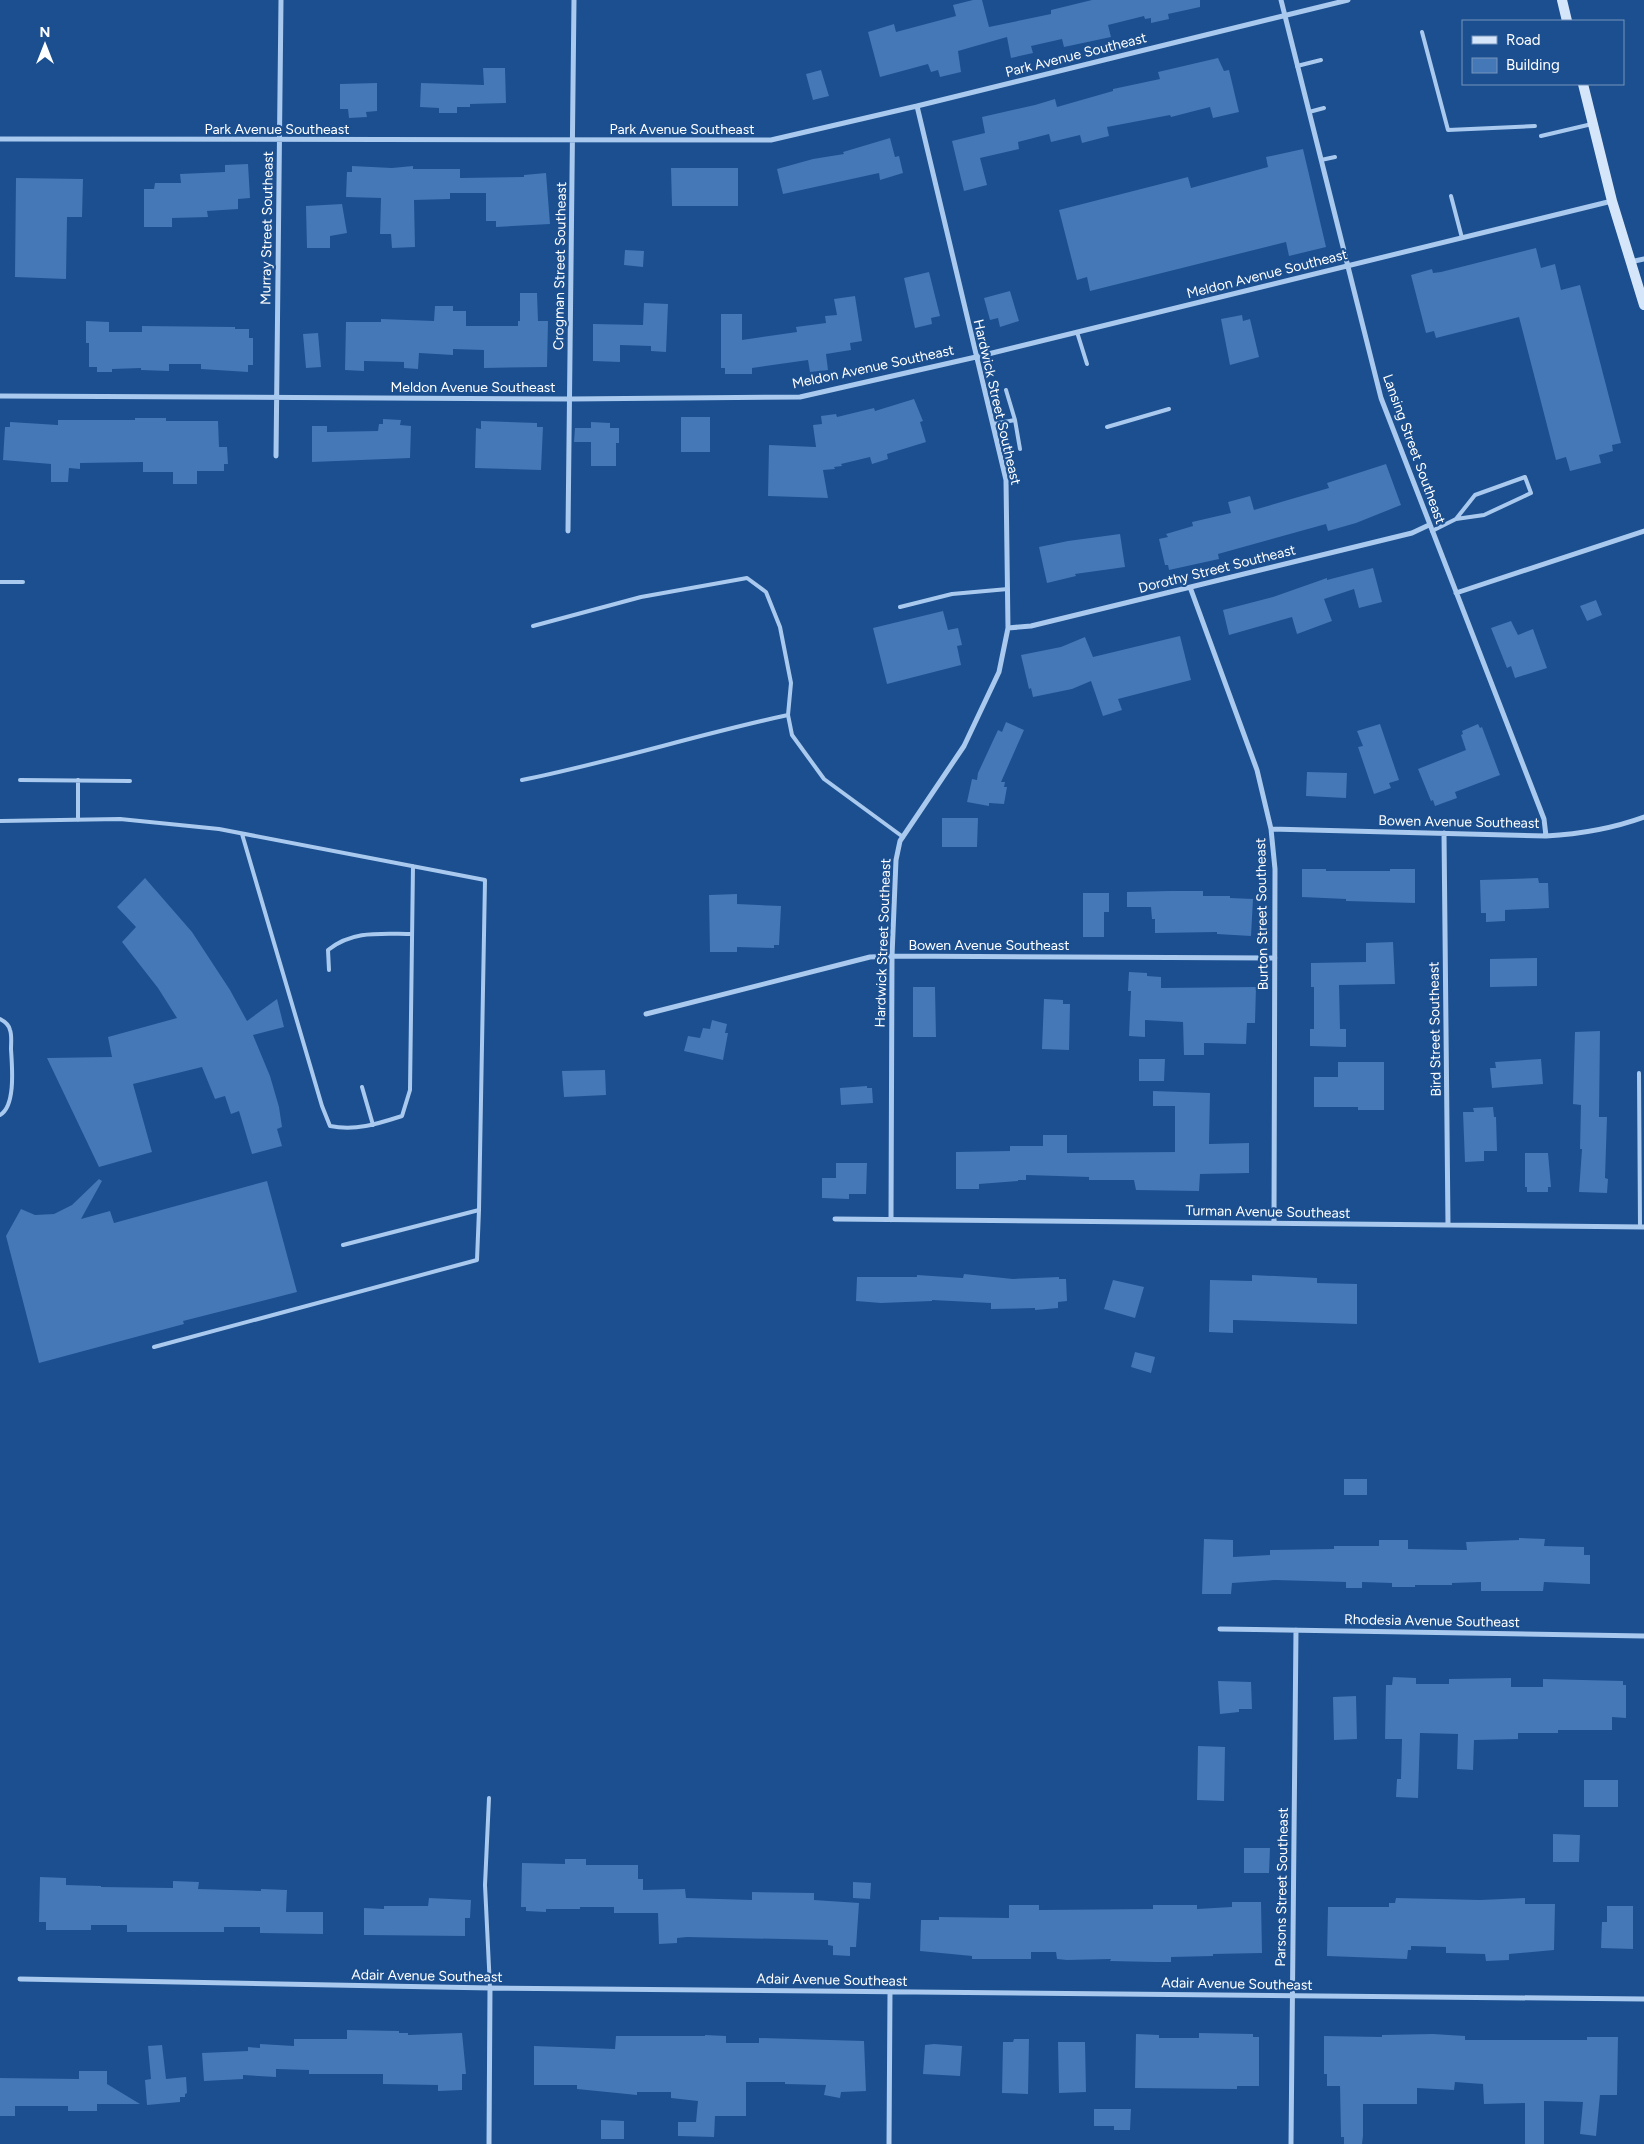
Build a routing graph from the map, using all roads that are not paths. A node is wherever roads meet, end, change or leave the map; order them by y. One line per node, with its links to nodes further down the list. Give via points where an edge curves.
1 (281, 0): 19 (street, Murray Street Southeast)
2 (574, 0): 20 (street, Crogman Street Southeast)
3 (1281, 0): 6 (street, Lansing Street Southeast)
4 (1348, 0): 6 (street, Park Avenue Southeast)
5 (1562, 0): 7 (main road)
6 (1285, 16): 10 (street, Lansing Street Southeast); 12 (street, Park Avenue Southeast)
7 (1567, 20)
8 (1422, 32): 16 (lane, via 1448,130)
9 (1321, 60): 10 (lane)
10 (1297, 66): 14 (street, Lansing Street Southeast)
11 (1583, 85): 15 (main road)
12 (917, 106): 20 (street, Park Avenue Southeast, via 771,140); 31 (street, Hardwick Street Southeast)
13 (1324, 108): 14 (lane)
14 (1309, 112): 22 (street, Lansing Street Southeast)
15 (1593, 124): 17 (lane); 24 (main road)
16 (1535, 126)
17 (1541, 136)
18 (0, 139): 19 (street, Park Avenue Southeast)
19 (279, 140): 20 (street, Park Avenue Southeast); 35 (street, Murray Street Southeast)
20 (573, 140): 36 (street, Crogman Street Southeast)
21 (1336, 157): 22 (lane)
22 (1321, 160): 28 (street, Lansing Street Southeast)
23 (1451, 196): 25 (lane)
24 (1612, 201): 25 (street, Meldon Avenue Southeast); 27 (main road)
25 (1462, 238): 28 (street, Meldon Avenue Southeast)
26 (1644, 259): 27 (street)
27 (1630, 262): 29 (main road)
28 (1347, 266): 30 (street, Meldon Avenue Southeast); 44 (street, Lansing Street Southeast, via 1381,398)
29 (1644, 305)
30 (1077, 332): 31 (street, Meldon Avenue Southeast); 32 (lane)
31 (976, 357): 36 (street, Meldon Avenue Southeast, via 800,397); 39 (street, Hardwick Street Southeast)
32 (1087, 364)
33 (1006, 390): 38 (lane)
34 (0, 396): 35 (street, Meldon Avenue Southeast)
35 (276, 398): 36 (street, Meldon Avenue Southeast); 42 (street, Murray Street Southeast)
36 (570, 399): 45 (street, Crogman Street Southeast)
37 (1169, 409): 40 (lane)
38 (1014, 420): 39 (lane); 41 (lane)
39 (993, 424): 51 (street, Hardwick Street Southeast, via 1006,480)
40 (1107, 427)
41 (1020, 449)
42 (276, 456)
43 (1456, 519): 43 (lane, via 1484,515 1531,493 1524,477 1475,495); 46 (lane)
44 (1429, 524): 46 (street, Lansing Street Southeast); 50 (street, Dorothy Street Southeast, via 1412,533)
45 (568, 531)
46 (1432, 531): 52 (street, Lansing Street Southeast)
47 (1644, 531): 52 (street)
48 (0, 582): 49 (lane)
49 (22, 582)
50 (1190, 587): 55 (street, Dorothy Street Southeast, via 1030,626); 64 (street, Burton Street Southeast, via 1258,770)
51 (1008, 589): 53 (lane, via 952,594); 55 (street, Hardwick Street Southeast)
52 (1456, 593): 67 (street, Lansing Street Southeast, via 1544,819)
53 (900, 607)
54 (533, 626): 56 (lane, via 641,597 747,578 766,592 780,627 791,683)
55 (1008, 628): 68 (street, Hardwick Street Southeast, via 999,672 964,746)
56 (788, 715): 60 (lane, via 578,769); 68 (lane, via 792,735 824,779)
57 (20, 780): 58 (lane)
58 (78, 780): 59 (lane); 63 (lane)
59 (130, 780)
60 (522, 780)
61 (1644, 818): 67 (street, Bowen Avenue Southeast, via 1583,833)
62 (0, 820): 63 (lane)
63 (78, 820): 66 (lane, via 120,819)
64 (1271, 829): 65 (street, Bowen Avenue Southeast); 72 (street, Burton Street Southeast, via 1275,869)
65 (1444, 833): 67 (street, Bowen Avenue Southeast); 84 (street, Bird Street Southeast)
66 (242, 834): 69 (lane); 79 (lane, via 330,1126 348,1129)
67 (1546, 836)
68 (903, 837): 71 (street, Hardwick Street Southeast, via 896,860)
69 (412, 866): 70 (lane); 80 (lane, via 485,880)
70 (412, 934): 73 (lane, via 364,934 340,941 328,950); 79 (lane, via 410,1090 402,1116)
71 (892, 956): 72 (street, Bowen Avenue Southeast); 74 (street, Bowen Avenue Southeast, via 870,957); 82 (street, Hardwick Street Southeast)
72 (1275, 958): 83 (street, Burton Street Southeast)
73 (329, 970)
74 (646, 1014)
75 (0, 1019): 78 (lane, via 11,1030 12,1085 9,1102)
76 (1638, 1073): 85 (lane)
77 (362, 1087): 79 (lane)
78 (0, 1116)
79 (373, 1125)
80 (479, 1210): 86 (lane); 87 (lane, via 477,1260)
81 (835, 1219): 82 (street)
82 (891, 1220): 83 (street, Turman Avenue Southeast)
83 (1274, 1224): 84 (street, Turman Avenue Southeast)
84 (1448, 1225): 85 (street, Turman Avenue Southeast)
85 (1642, 1227)
86 (343, 1244)
87 (154, 1347)
88 (1220, 1629): 89 (street, Rhodesia Avenue Southeast)
89 (1296, 1630): 90 (street, Rhodesia Avenue Southeast); 95 (street, Parsons Street Southeast)
90 (1644, 1636)
91 (489, 1798): 93 (lane, via 485,1885)
92 (20, 1978): 93 (street, Adair Avenue Southeast)
93 (490, 1988): 94 (street, Adair Avenue Southeast); 97 (street)
94 (890, 1992): 95 (street, Adair Avenue Southeast); 98 (street)
95 (1292, 1996): 96 (street, Adair Avenue Southeast); 99 (street, Parsons Street Southeast)
96 (1644, 2000)
97 (489, 2144)
98 (889, 2144)
99 (1291, 2144)

